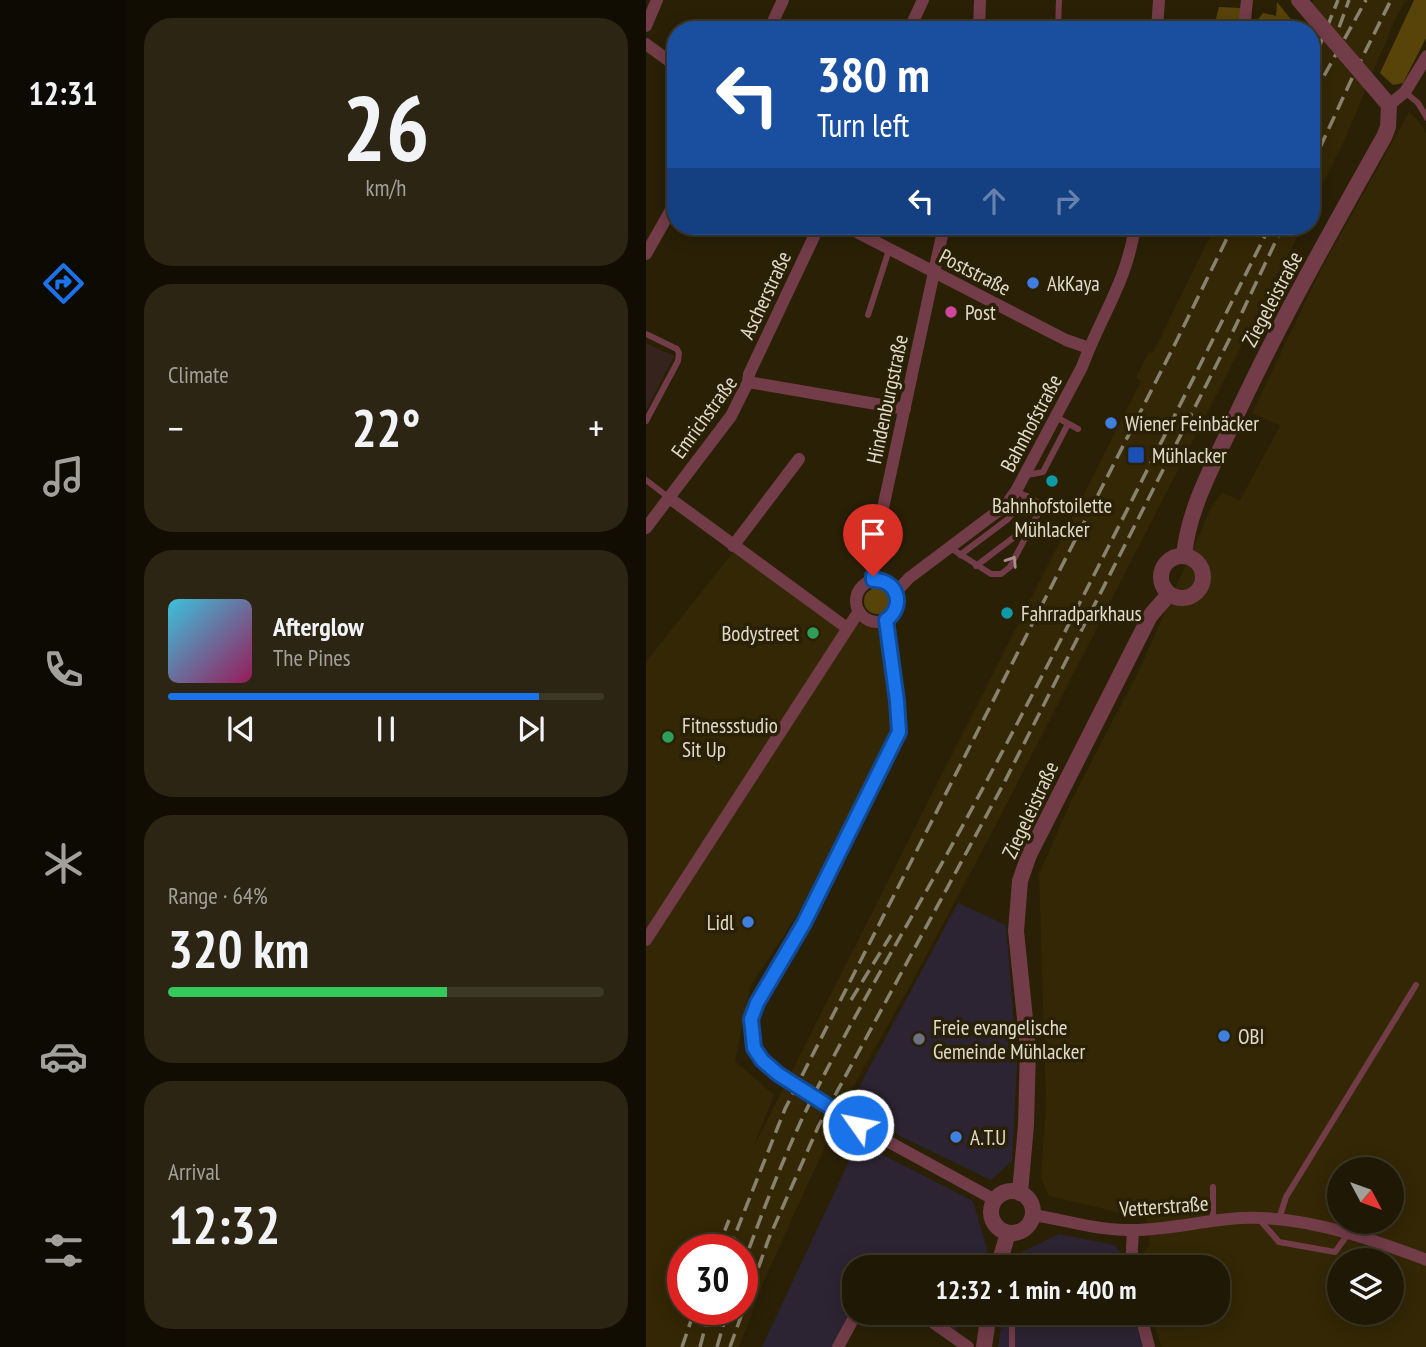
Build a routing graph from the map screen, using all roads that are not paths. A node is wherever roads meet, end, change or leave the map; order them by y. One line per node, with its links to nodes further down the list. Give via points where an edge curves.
1 (657, 0): 17 (street)
2 (783, 0): 9 (street)
3 (922, 0): 10 (street)
4 (980, 0): 11 (street)
5 (1059, 0): 12 (lane)
6 (1159, 0): 13 (street)
7 (1247, 0): 14 (street)
8 (1299, 0): 15 (street, bridge)
9 (773, 21)
10 (913, 21)
11 (979, 21)
12 (1058, 21)
13 (1158, 21)
14 (1246, 21)
15 (1317, 21)
16 (1320, 24): 24 (street, bridge)
17 (646, 26)
18 (646, 44): 20 (street)
19 (1426, 56): 21 (street)
20 (667, 59)
21 (1415, 79): 22 (street); 23 (street)
22 (1426, 89)
23 (1405, 92): 24 (street); 25 (lane)
24 (1389, 105): 52 (street, Ziegeleistraße, via 1384,136 1290,309 1216,459 1188,528)
25 (1426, 118)
26 (667, 217): 32 (street)
27 (815, 235): 37 (street, Ascherstraße)
28 (862, 235): 31 (street, Poststraße)
29 (942, 235): 33 (street, Hindenburgstraße)
30 (1134, 235): 36 (street, Bahnhofstraße, via 1123,278)
31 (889, 250): 33 (street, Poststraße); 34 (lane)
32 (646, 254)
33 (934, 272): 36 (street, Poststraße); 38 (street, Hindenburgstraße)
34 (868, 315)
35 (646, 334): 40 (lane, via 679,353)
36 (1089, 348): 39 (street, Bahnhofstraße)
37 (748, 382): 38 (street, Emrichstraße); 47 (street, Emrichstraße, via 731,416)
38 (906, 409): 54 (street, Hindenburgstraße, via 872,559)
39 (1056, 417): 41 (lane); 44 (street, Bahnhofstraße)
40 (646, 421)
41 (1068, 424): 42 (lane); 44 (lane, via 1043,472)
42 (1078, 429)
43 (799, 459): 50 (street)
44 (1025, 475): 46 (street, Bahnhofstraße)
45 (646, 480): 47 (lane)
46 (1021, 494): 48 (lane, via 1039,503); 51 (street, Bahnhofstraße)
47 (668, 497): 49 (street, Emrichstraße); 50 (street)
48 (1034, 521): 53 (lane); 53 (lane, one-way to 48, via 1001,575 1010,567)
49 (646, 528)
50 (733, 546): 59 (street)
51 (954, 551): 53 (lane); 55 (street, Bahnhofstraße)
52 (1184, 556): 56 (street, via 1171,559 1163,570 1162,583); 56 (street, via 1201,567 1201,588 1182,598)
53 (976, 566)
54 (873, 580): 55 (street, via 889,584); 57 (street, via 858,592)
55 (896, 592): 58 (street, via 897,605)
56 (1169, 594): 63 (street, Ziegeleistraße, via 1150,616 1020,881 1016,931 1028,1048)
57 (859, 611): 58 (street, via 868,620); 59 (street)
58 (886, 620): 64 (street, bridge, via 899,732 804,923 757,1003 751,1019 754,1048 778,1074 858,1125)
59 (847, 628): 60 (street)
60 (646, 940)
61 (1416, 985): 67 (lane, via 1285,1197)
62 (1213, 1187): 68 (lane)
63 (1020, 1193): 64 (street, via 1006,1192); 65 (street, via 1030,1202)
64 (995, 1199): 71 (street, via 992,1220)
65 (1033, 1215): 70 (street, Vetterstraße); 71 (street, via 1022,1231)
66 (1257, 1218): 67 (street, Vetterstraße); 68 (street, Vetterstraße); 72 (lane, via 1279,1242 1335,1252)
67 (1279, 1219): 69 (street, Vetterstraße)
68 (1213, 1222): 70 (street, Vetterstraße)
69 (1327, 1229)
70 (1133, 1230): 74 (street)
71 (1008, 1233): 73 (street)
72 (1348, 1234): 75 (street, Vetterstraße)
73 (1002, 1255)
74 (1132, 1255)
75 (1426, 1260)
76 (850, 1325): 81 (street)
77 (937, 1325): 82 (street)
78 (987, 1325): 83 (street)
79 (1012, 1325): 84 (lane)
80 (1143, 1325): 85 (street)
81 (838, 1347)
82 (968, 1347)
83 (984, 1347)
84 (1012, 1347)
85 (1149, 1347)

